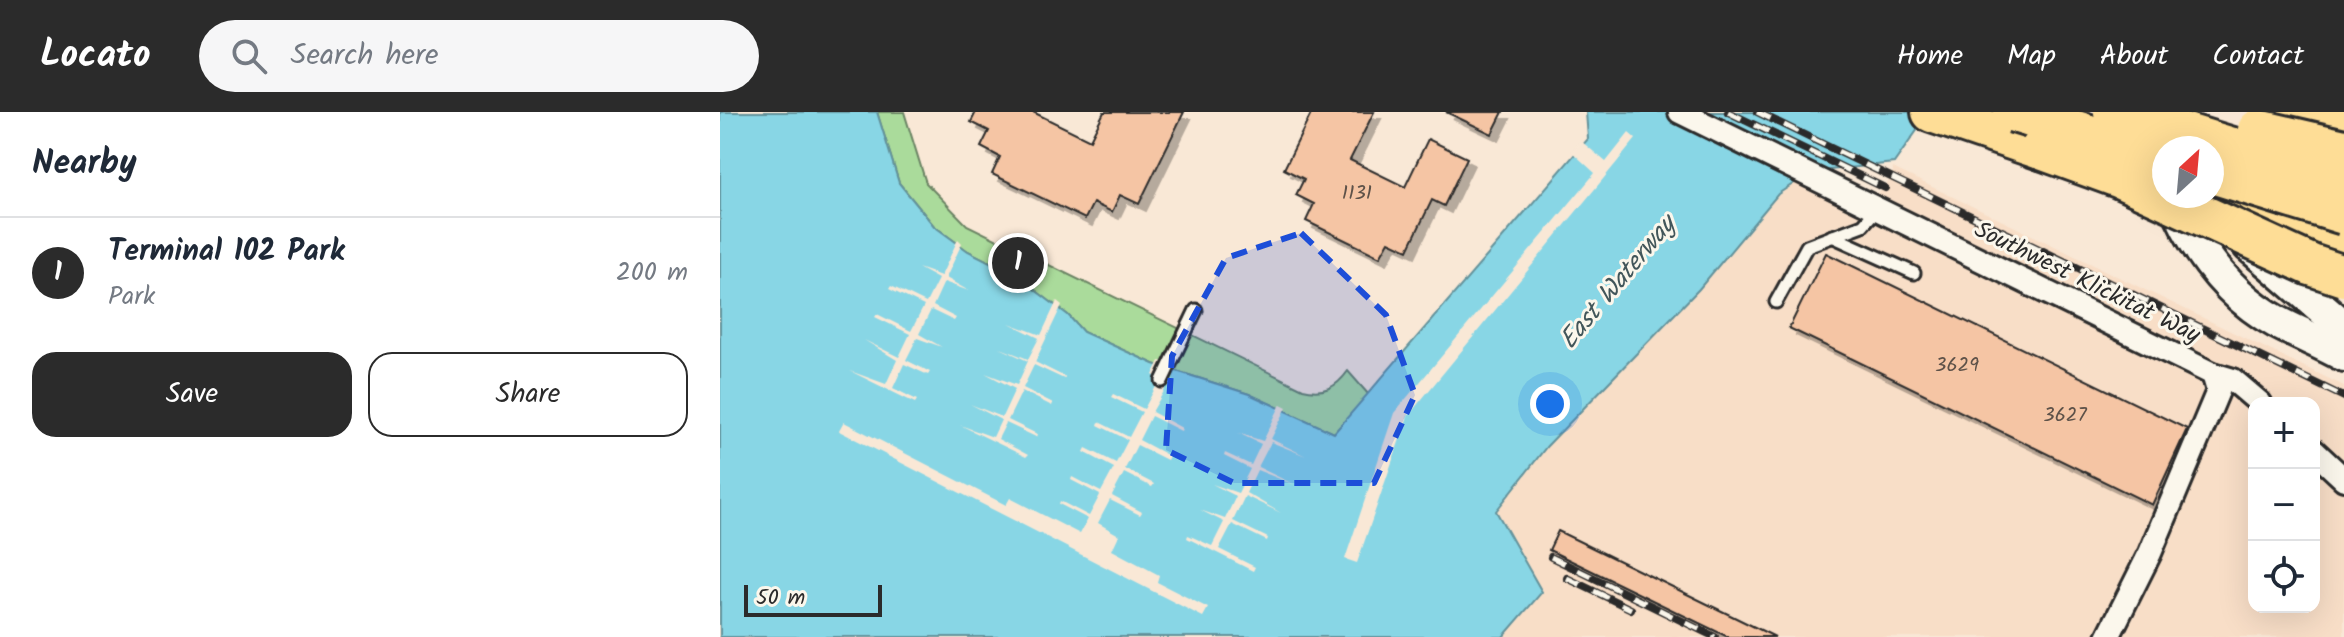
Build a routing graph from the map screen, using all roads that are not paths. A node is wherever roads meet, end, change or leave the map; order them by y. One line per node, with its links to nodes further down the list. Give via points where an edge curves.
1 (1680, 112): 17 (street, Southwest Klickitat Way)
2 (1932, 112): 24 (highway, bridge, via 2121,178)
3 (2014, 112): 11 (highway, bridge)
4 (2114, 112): 16 (highway, bridge)
5 (2127, 112): 10 (main road)
6 (2181, 112): 12 (highway, bridge)
7 (2245, 112): 13 (main road)
8 (2294, 112): 9 (highway)
9 (2344, 124)
10 (2153, 136)
11 (2152, 140)
12 (2344, 150)
13 (2344, 157)
14 (2224, 174): 20 (highway, bridge)
15 (2224, 179): 22 (highway, via 2297,227)
16 (2344, 182)
17 (1866, 204): 21 (lane, via 1863,225); 29 (street, Southwest Klickitat Way)
18 (2179, 208): 28 (main road, via 2202,257 2247,300 2291,330)
19 (2213, 208): 27 (main road)
20 (2344, 214)
21 (1832, 236): 23 (lane); 25 (lane, via 1807,246)
22 (2344, 248)
23 (1914, 273)
24 (2344, 276)
25 (1776, 302)
26 (1196, 310): 30 (lane)
27 (2344, 327)
28 (2344, 355)
29 (2213, 374): 31 (street, via 2233,380); 34 (street, Southwest Klickitat Way, via 2218,391 2150,553)
30 (1162, 381)
31 (2253, 397)
32 (2320, 457): 33 (street)
33 (2344, 479)
34 (2108, 637)

